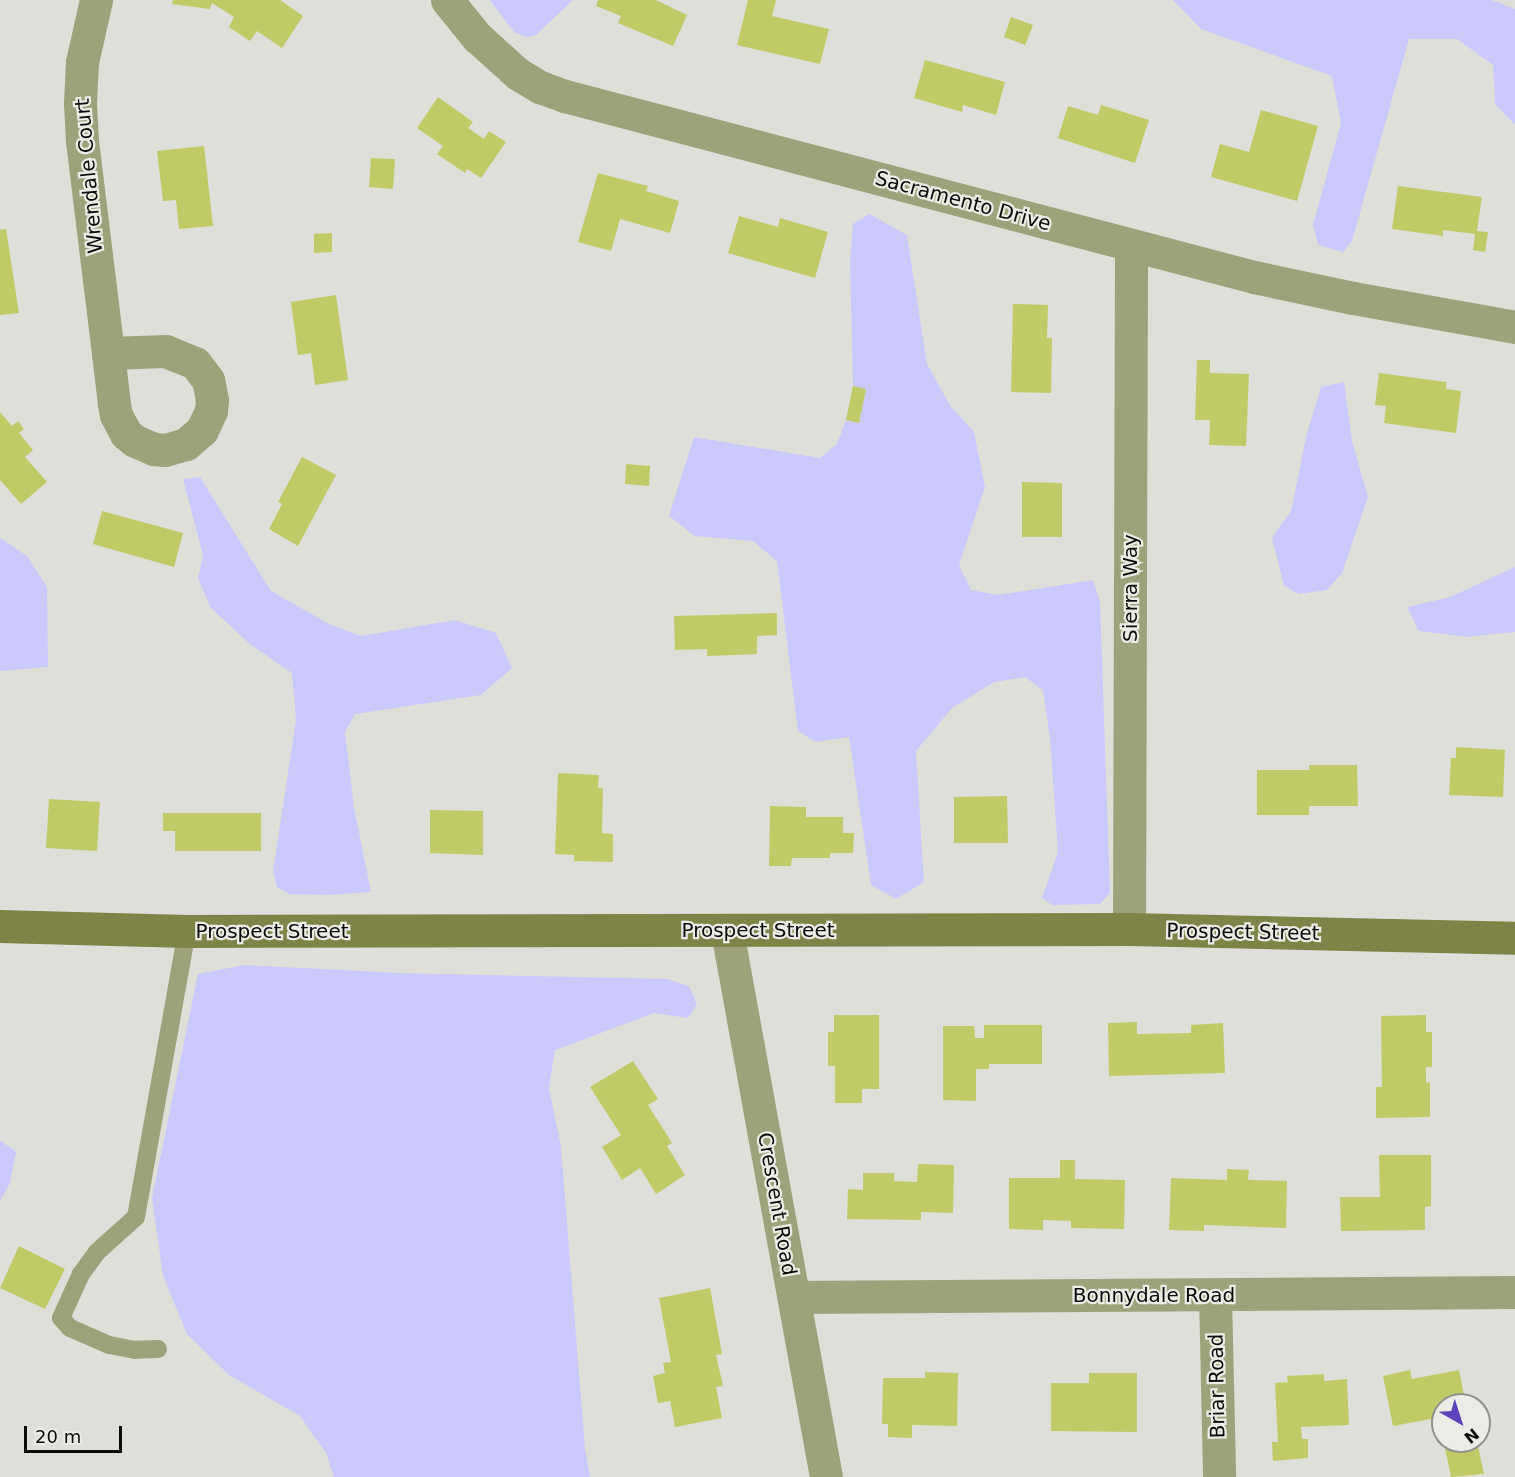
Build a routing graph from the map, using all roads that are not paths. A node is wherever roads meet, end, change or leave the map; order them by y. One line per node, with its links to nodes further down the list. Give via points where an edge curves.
1 (96, 0): 5 (street, Wrendale Court, via 82,62 80,103)
2 (447, 0): 3 (street, Sacramento Drive, via 496,56 518,74 556,93)
3 (1131, 246): 4 (street, Sacramento Drive, via 1353,298); 7 (street, Sierra Way)
4 (1515, 327)
5 (108, 353)
6 (0, 926): 8 (main road, Prospect Street)
7 (1129, 929): 9 (main road, Prospect Street); 10 (main road, Prospect Street)
8 (188, 931): 9 (main road, Prospect Street); 14 (lane, via 136,1217 97,1252 81,1274 61,1318 70,1328 109,1345)
9 (728, 931): 13 (street, Crescent Road)
10 (1515, 938)
11 (1515, 1292): 12 (street, Bonnydale Road)
12 (1215, 1295): 13 (street, Bonnydale Road); 16 (street, Briar Road)
13 (794, 1297): 15 (street, Crescent Road)
14 (158, 1349)
15 (826, 1477)
16 (1219, 1477)

